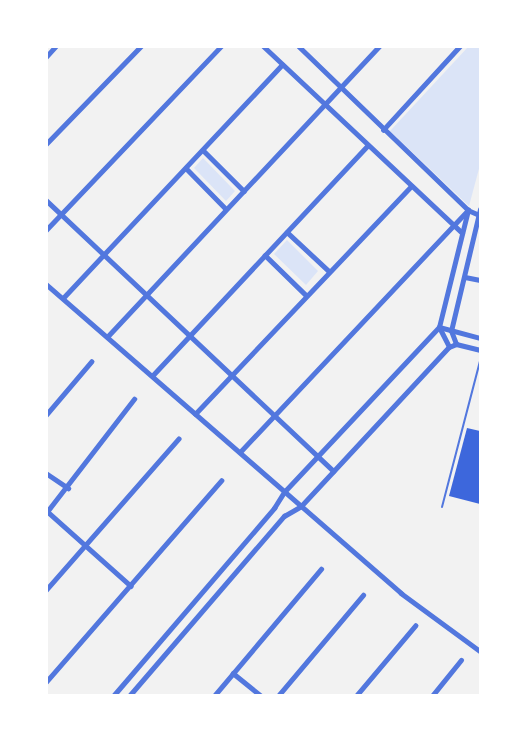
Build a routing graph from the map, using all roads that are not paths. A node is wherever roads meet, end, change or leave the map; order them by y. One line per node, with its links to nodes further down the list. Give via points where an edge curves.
1 (56, 46): 8 (street)
2 (141, 46): 13 (street)
3 (221, 46): 23 (street)
4 (263, 46): 9 (street)
5 (379, 46): 10 (street)
6 (460, 46): 12 (street)
7 (299, 47): 10 (street)
8 (46, 57)
9 (282, 65): 11 (street); 15 (street)
10 (340, 88): 11 (street); 12 (street)
11 (324, 106): 14 (street); 18 (street)
12 (383, 130): 21 (street)
13 (46, 144)
14 (367, 146): 17 (street); 26 (street)
15 (203, 150): 16 (street); 18 (street)
16 (186, 168): 20 (street); 28 (street)
17 (411, 186): 24 (street); 30 (street)
18 (244, 191): 20 (street)
19 (46, 200): 23 (street)
20 (226, 209): 35 (street)
21 (468, 210): 22 (street); 24 (street); 27 (street)
22 (480, 212): 31 (street)
23 (61, 214): 25 (street); 28 (street)
24 (453, 226): 27 (street); 52 (street)
25 (46, 230)
26 (287, 232): 29 (street); 30 (street)
27 (462, 233): 37 (street)
28 (104, 255): 35 (street); 36 (street)
29 (265, 255): 34 (street); 39 (street)
30 (329, 271): 34 (street)
31 (465, 276): 32 (street); 38 (street)
32 (480, 280)
33 (46, 284): 36 (street)
34 (306, 295): 47 (street)
35 (146, 296): 39 (street); 40 (street)
36 (63, 298): 40 (street)
37 (439, 327): 38 (street); 43 (street); 55 (street)
38 (451, 332): 41 (street); 42 (street)
39 (189, 335): 47 (street); 48 (street)
40 (107, 337): 48 (street)
41 (480, 338)
42 (456, 344): 43 (street); 44 (street)
43 (449, 347): 56 (street)
44 (480, 350)
45 (480, 361): 62 (lane)
46 (91, 362): 51 (street)
47 (232, 375): 50 (street); 52 (street)
48 (152, 376): 50 (street)
49 (134, 399): 59 (street)
50 (195, 414): 54 (street)
51 (46, 415)
52 (274, 415): 54 (street); 55 (street)
53 (178, 439): 66 (street)
54 (240, 452): 60 (street)
55 (318, 456): 56 (street); 60 (street)
56 (334, 471): 61 (street)
57 (46, 472): 59 (street)
58 (221, 481): 68 (street)
59 (68, 488): 64 (street)
60 (284, 492): 61 (street); 63 (street)
61 (301, 506): 65 (street); 74 (street, via 400,593)
62 (442, 507)
63 (274, 508): 65 (street); 71 (street)
64 (47, 513): 66 (street)
65 (284, 516): 72 (street)
66 (85, 545): 68 (street); 69 (street)
67 (321, 569): 76 (street)
68 (131, 585): 77 (street)
69 (46, 590)
70 (363, 595): 82 (street)
71 (190, 605): 72 (street); 78 (street)
72 (199, 614): 79 (street)
73 (415, 626): 83 (street)
74 (480, 651)
75 (461, 660): 84 (street)
76 (233, 673): 80 (street); 81 (street)
77 (46, 682)
78 (117, 694)
79 (129, 696)
80 (214, 696)
81 (261, 696)
82 (278, 696)
83 (356, 696)
84 (432, 696)

